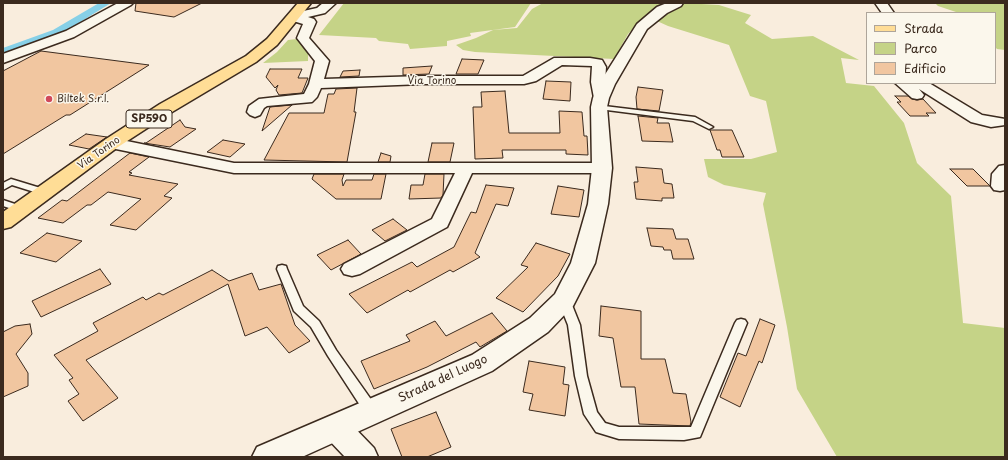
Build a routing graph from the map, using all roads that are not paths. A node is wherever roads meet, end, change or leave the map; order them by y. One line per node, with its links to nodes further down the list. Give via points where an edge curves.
1 (127, 3): 10 (street, via 70,34)
2 (305, 3): 7 (main road, Via Torino / SP590)
3 (330, 3): 7 (street, via 321,11)
4 (677, 3): 15 (street, Strada del Luogo, via 662,10 642,27 607,84)
5 (881, 3): 6 (street)
6 (887, 12)
7 (294, 17): 11 (street, via 310,22 303,38 322,61); 19 (main road, Via Torino / SP590, via 264,50 251,59 166,108)
8 (61, 25): 9 (street)
9 (3, 48)
10 (3, 59)
11 (316, 84): 15 (street, Via Torino, via 524,80 559,61 590,62 598,63); 16 (street, via 307,99 264,102 257,106)
12 (905, 84): 14 (street)
13 (944, 84): 17 (street)
14 (918, 89): 17 (street, via 976,119)
15 (600, 102): 18 (lane, via 695,120); 21 (street, Strada del Luogo)
16 (255, 112)
17 (1002, 123)
18 (709, 127)
19 (112, 143): 20 (street, via 234,168); 23 (main road, Via Torino / SP590)
20 (466, 168): 21 (street); 28 (street, via 440,223)
21 (602, 168): 29 (street, Strada del Luogo, via 598,204 583,263)
22 (3, 187): 23 (lane, via 11,182)
23 (44, 192): 25 (main road, Via Torino / SP590)
24 (3, 203): 25 (lane)
25 (21, 209): 26 (main road, Via Torino / SP590)
26 (3, 222)
27 (282, 269): 31 (lane, via 298,308 315,324)
28 (352, 269)
29 (564, 300): 30 (lane, via 574,325 581,376 592,414 601,428 619,432 695,433); 31 (street, Strada del Luogo, via 539,325 482,363)
30 (741, 323)
31 (372, 412): 32 (street, Strada del Luogo)
32 (336, 428): 33 (street, Strada del Luogo); 34 (street)
33 (268, 457)
34 (364, 457)

